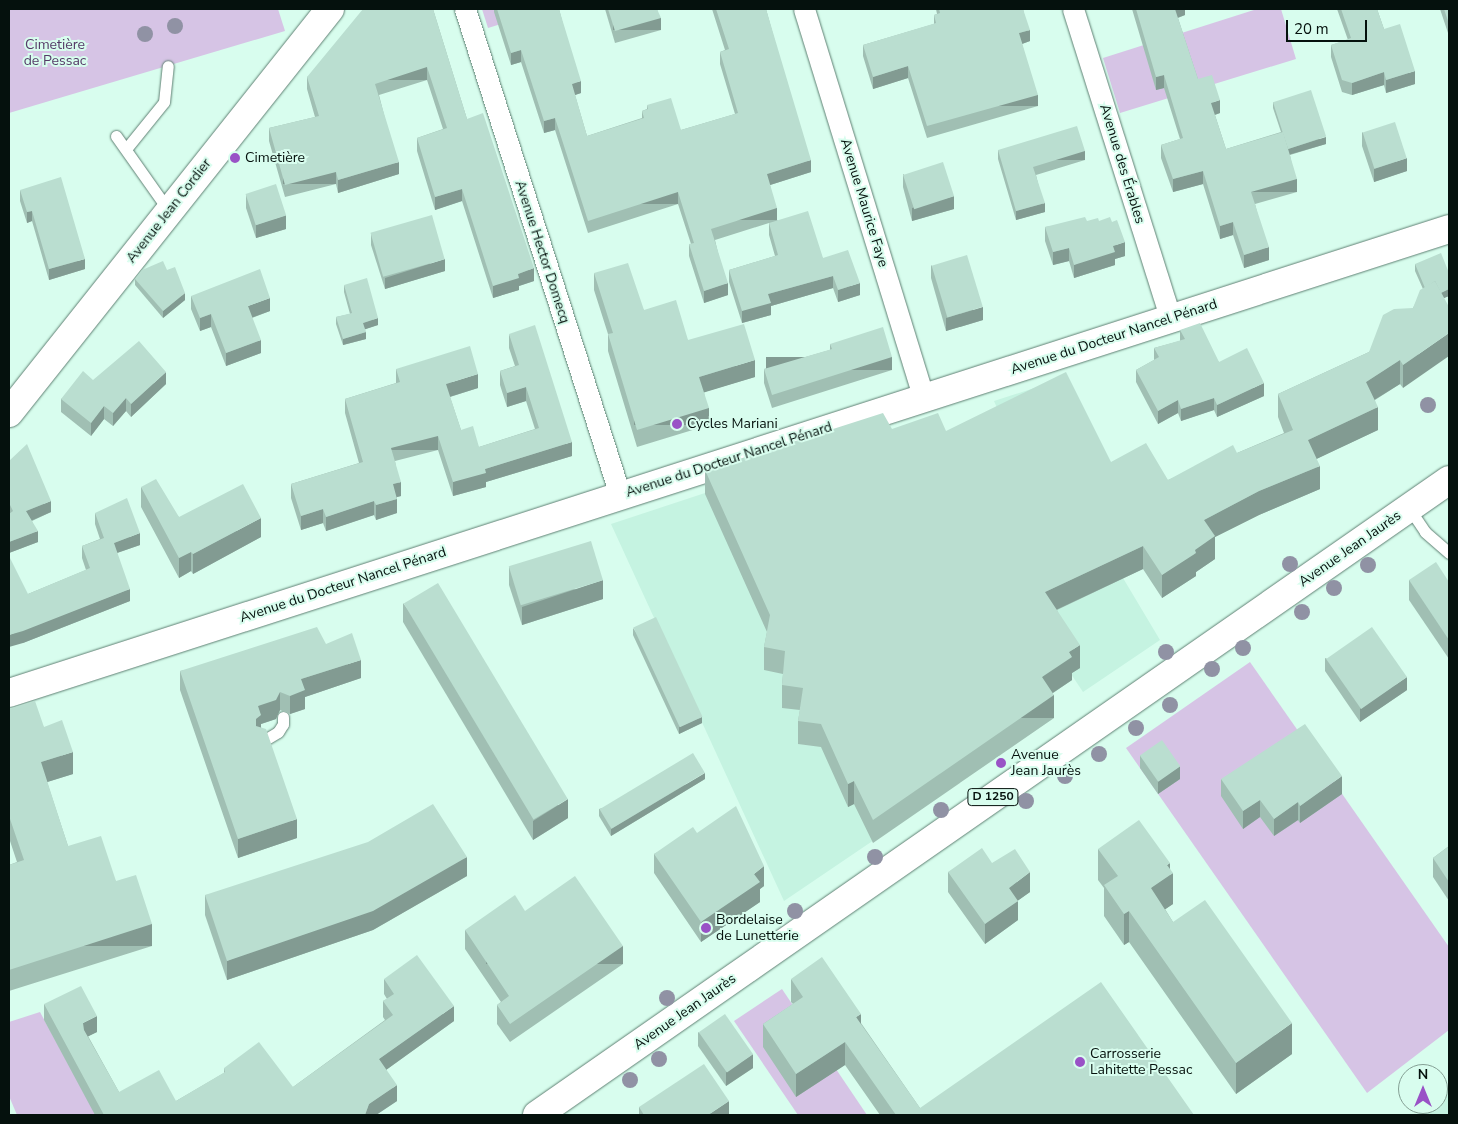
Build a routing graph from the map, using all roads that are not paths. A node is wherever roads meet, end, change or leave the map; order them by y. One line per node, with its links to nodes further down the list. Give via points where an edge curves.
1 (330, 9): 8 (main road, Avenue Jean Cordier)
2 (465, 9): 14 (street, Avenue Hector Domecq)
3 (804, 9): 11 (street, Avenue Maurice Faye)
4 (1073, 9): 10 (street, Avenue des Érables)
5 (168, 66): 7 (lane, via 164,102)
6 (116, 136): 7 (lane)
7 (126, 149): 8 (lane)
8 (169, 211): 12 (main road, Avenue Jean Cordier)
9 (1449, 229): 10 (main road, Avenue du Docteur Nancel Pénard)
10 (1171, 319): 11 (main road, Avenue du Docteur Nancel Pénard)
11 (924, 398): 14 (main road, Avenue du Docteur Nancel Pénard)
12 (9, 413)
13 (1449, 480): 15 (main road, Avenue Jean Jaurès / D 1250)
14 (620, 495): 17 (main road, Avenue du Docteur Nancel Pénard)
15 (1409, 508): 16 (lane, via 1425,532); 20 (main road, Avenue Jean Jaurès / D 1250)
16 (1449, 553)
17 (9, 693)
18 (283, 717): 19 (lane, via 278,732)
19 (264, 741)
20 (537, 1115)

